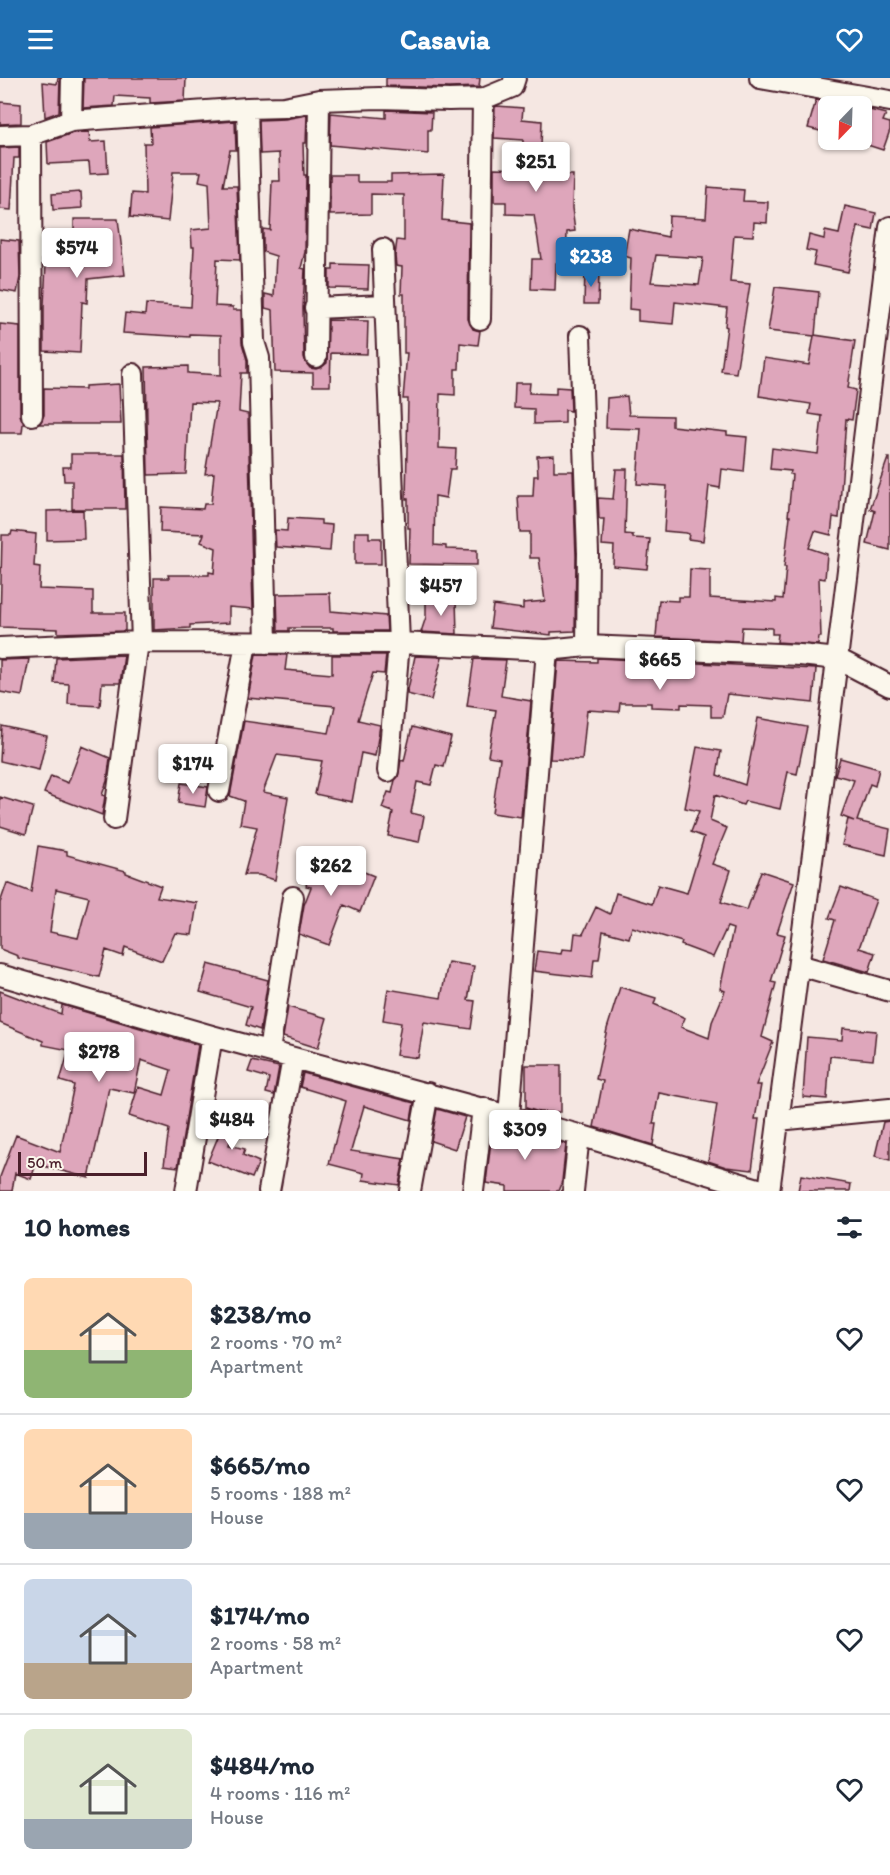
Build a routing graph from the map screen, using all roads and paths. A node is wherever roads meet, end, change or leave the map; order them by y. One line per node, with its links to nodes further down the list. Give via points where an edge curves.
1 (72, 78): 8 (street)
2 (515, 78): 4 (street, via 512,87)
3 (760, 78): 6 (street)
4 (483, 99): 5 (street); 15 (street)
5 (319, 100): 7 (street, via 284,107); 14 (street)
6 (890, 101)
7 (247, 108): 8 (street); 22 (street, via 254,342 259,358)
8 (71, 121): 9 (street)
9 (31, 135): 10 (street); 20 (street)
10 (0, 136)
11 (890, 227): 16 (street)
12 (383, 249): 13 (street)
13 (385, 305): 14 (street); 23 (street)
14 (315, 308): 18 (street)
15 (480, 319)
16 (883, 333): 27 (street)
17 (580, 336): 24 (street, via 588,553)
18 (316, 357)
19 (133, 374): 21 (street)
20 (32, 415)
21 (140, 642): 22 (street); 25 (street); 31 (street)
22 (256, 643): 23 (street); 30 (street)
23 (399, 643): 26 (street); 29 (street)
24 (587, 646): 26 (street); 27 (street)
25 (0, 648)
26 (547, 650): 42 (street)
27 (838, 659): 28 (street); 33 (street)
28 (890, 686)
29 (388, 771)
30 (219, 791)
31 (114, 819)
32 (293, 897): 37 (street)
33 (799, 965): 35 (street); 43 (street)
34 (0, 975): 36 (street)
35 (890, 991)
36 (212, 1036): 37 (street); 45 (street)
37 (268, 1051): 38 (street)
38 (293, 1058): 39 (street); 46 (street)
39 (428, 1093): 40 (street); 47 (street)
40 (483, 1108): 42 (street); 48 (street)
41 (890, 1109): 43 (street)
42 (509, 1116): 44 (street)
43 (778, 1120): 50 (street)
44 (579, 1135): 49 (street); 50 (street)
45 (186, 1191)
46 (269, 1191)
47 (410, 1191)
48 (473, 1191)
49 (573, 1191)
50 (767, 1191)

